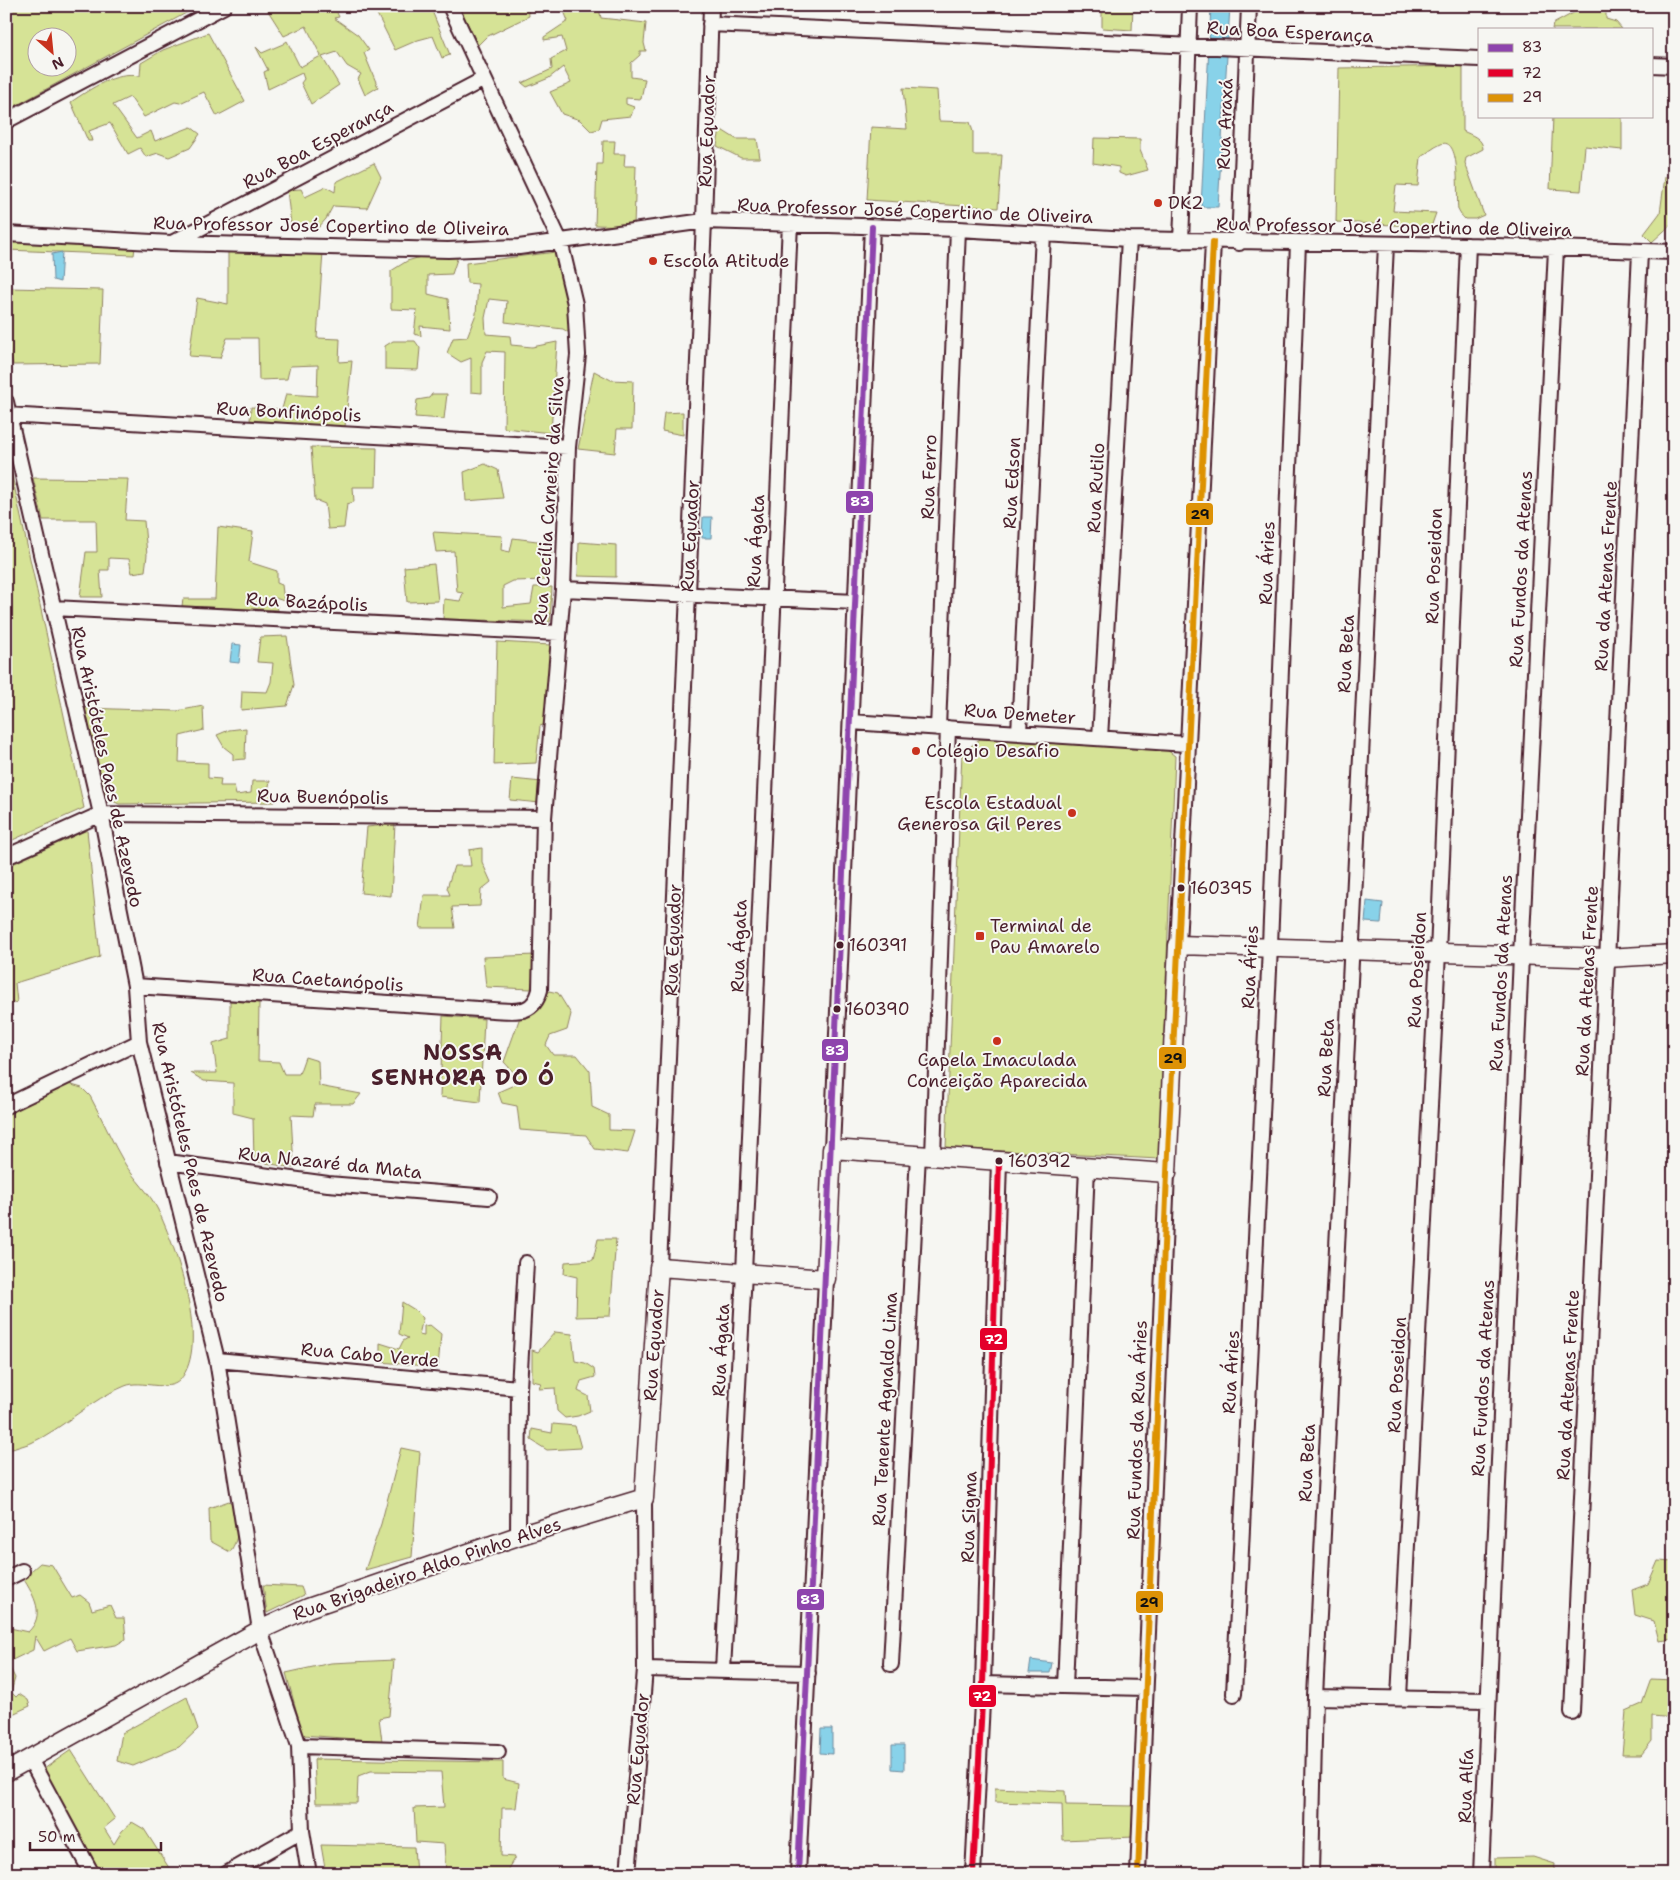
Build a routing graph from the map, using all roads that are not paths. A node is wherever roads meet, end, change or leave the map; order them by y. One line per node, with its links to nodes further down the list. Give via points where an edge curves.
1 (224, 6): 13 (street)
2 (450, 6): 12 (street, Rua Cecília Carneiro da Silva)
3 (711, 6): 6 (street, Rua Equador)
4 (1190, 6): 7 (street)
5 (1249, 6): 8 (street, Rua Araxá)
6 (710, 24): 7 (street, Rua Boa Esperança); 14 (street, Rua Equador)
7 (1188, 46): 8 (street, Rua Boa Esperança); 21 (street)
8 (1242, 49): 9 (street, Rua Boa Esperança); 24 (street, Rua Araxá)
9 (1478, 58)
10 (1652, 65): 11 (street)
11 (1674, 66)
12 (484, 79): 22 (street, Rua Cecília Carneiro da Silva); 26 (street, Rua Boa Esperança)
13 (6, 121)
14 (704, 220): 15 (street, Rua Professor José Copertino de Oliveira); 22 (street, Rua Professor José Copertino de Oliveira); 35 (street, Rua Equador)
15 (790, 223): 16 (street, Rua Professor José Copertino de Oliveira); 36 (street, Rua Ágata)
16 (872, 227): 17 (street, Rua Professor José Copertino de Oliveira); 37 (street)
17 (958, 229): 19 (street, Rua Professor José Copertino de Oliveira); 41 (street, Rua Ferro)
18 (6, 234): 26 (street, Rua Professor José Copertino de Oliveira)
19 (1043, 234): 20 (street, Rua Professor José Copertino de Oliveira); 42 (street, Rua Edson)
20 (1129, 239): 21 (street, Rua Professor José Copertino de Oliveira); 43 (street, Rua Rutilo)
21 (1181, 241): 23 (street, Rua Professor José Copertino de Oliveira)
22 (560, 242): 26 (street, Rua Professor José Copertino de Oliveira, via 518,248 448,250); 33 (street, Rua Cecília Carneiro da Silva, via 575,304 578,355)
23 (1213, 242): 24 (street, Rua Professor José Copertino de Oliveira); 44 (street)
24 (1239, 243): 25 (street, Rua Professor José Copertino de Oliveira)
25 (1298, 243): 27 (street, Rua Professor José Copertino de Oliveira); 49 (street, Rua Áries)
26 (171, 244)
27 (1386, 245): 28 (street, Rua Professor José Copertino de Oliveira); 50 (street, Rua Beta)
28 (1468, 245): 29 (street, Rua Professor José Copertino de Oliveira); 51 (street, Rua Poseidon)
29 (1556, 248): 30 (street, Rua Professor José Copertino de Oliveira); 53 (street, Rua Fundos da Atenas)
30 (1640, 252): 31 (street, Rua Professor José Copertino de Oliveira); 54 (street, Rua da Atenas Frente)
31 (1674, 252)
32 (7, 411): 33 (street, Rua Bonfinópolis); 38 (street, Rua Aristóteles Paes de Azevedo)
33 (568, 447): 34 (street, Rua Cecília Carneiro da Silva)
34 (563, 589): 35 (street); 39 (street, Rua Cecília Carneiro da Silva)
35 (687, 594): 36 (street); 69 (street, Rua Equador)
36 (772, 597): 37 (street); 70 (street, Rua Ágata)
37 (856, 602): 40 (street)
38 (53, 608): 39 (street, Rua Bazápolis); 45 (street, Rua Aristóteles Paes de Azevedo)
39 (559, 633): 46 (street, Rua Cecília Carneiro da Silva)
40 (851, 722): 41 (street, Rua Demeter); 61 (street)
41 (943, 728): 42 (street, Rua Demeter); 62 (street, Rua Tenente Agnaldo Lima)
42 (1019, 733): 43 (street, Rua Demeter)
43 (1100, 738): 44 (street, Rua Demeter)
44 (1187, 744): 48 (street)
45 (101, 814): 46 (street, Rua Buenópolis); 47 (street); 57 (street, Rua Aristóteles Paes de Azevedo)
46 (544, 818): 58 (street, Rua Cecília Carneiro da Silva, via 540,990 537,1001 528,1009)
47 (6, 857)
48 (1178, 944): 49 (street); 66 (street)
49 (1270, 948): 50 (street); 86 (street, Rua Áries)
50 (1350, 950): 51 (street); 87 (street, Rua Beta)
51 (1438, 953): 53 (street); 88 (street, Rua Poseidon)
52 (1674, 954): 55 (street)
53 (1521, 956): 54 (street); 89 (street, Rua Fundos da Atenas)
54 (1607, 958): 55 (street); 90 (street, Rua da Atenas Frente)
55 (1638, 958): 56 (street, via 1651,965)
56 (1674, 967)
57 (135, 986): 58 (street, Rua Caetanópolis); 59 (street, Rua Aristóteles Paes de Azevedo)
58 (518, 1011)
59 (139, 1042): 60 (street); 64 (street, Rua Aristóteles Paes de Azevedo)
60 (6, 1106)
61 (832, 1149): 62 (street); 71 (street)
62 (925, 1156): 63 (street); 79 (street, Rua Tenente Agnaldo Lima)
63 (999, 1161): 65 (street); 83 (street, Rua Sigma)
64 (168, 1162): 67 (street, Rua Nazaré da Mata, via 328,1184); 72 (street, Rua Aristóteles Paes de Azevedo)
65 (1087, 1168): 66 (street); 84 (street)
66 (1167, 1173): 85 (street, Rua Fundos da Rua Áries)
67 (489, 1197)
68 (526, 1263): 73 (street)
69 (659, 1267): 70 (street); 74 (street, Rua Equador)
70 (744, 1273): 71 (street); 81 (street, Rua Ágata)
71 (826, 1279): 82 (street)
72 (217, 1360): 73 (street, Rua Cabo Verde); 78 (street, Rua Aristóteles Paes de Azevedo)
73 (519, 1388): 75 (street)
74 (644, 1498): 75 (street, Rua Brigadeiro Aldo Pinho Alves); 80 (street, Rua Equador)
75 (518, 1536): 78 (street, Rua Brigadeiro Aldo Pinho Alves, via 308,1608)
76 (22, 1571): 77 (street)
77 (6, 1579)
78 (260, 1630): 91 (street, Rua Aristóteles Paes de Azevedo); 93 (street, Rua Brigadeiro Aldo Pinho Alves)
79 (891, 1664)
80 (645, 1668): 81 (street); 99 (street, Rua Equador)
81 (723, 1670): 82 (street)
82 (808, 1672): 100 (street)
83 (983, 1684): 84 (street); 101 (street, Rua Sigma)
84 (1064, 1686): 85 (street)
85 (1145, 1688): 102 (street, Rua Fundos da Rua Áries)
86 (1234, 1694)
87 (1315, 1697): 88 (street); 103 (street, Rua Beta)
88 (1399, 1697): 89 (street)
89 (1488, 1700): 104 (street, Rua Alfa)
90 (1572, 1712)
91 (299, 1746): 92 (street); 95 (street, Rua Aristóteles Paes de Azevedo)
92 (498, 1752)
93 (30, 1759): 94 (street, Rua Brigadeiro Aldo Pinho Alves); 96 (street)
94 (6, 1772)
95 (302, 1831): 97 (street); 98 (street, Rua Aristóteles Paes de Azevedo)
96 (92, 1874)
97 (226, 1874)
98 (309, 1874)
99 (628, 1874)
100 (798, 1874)
101 (973, 1874)
102 (1138, 1874)
103 (1311, 1874)
104 (1481, 1874)

